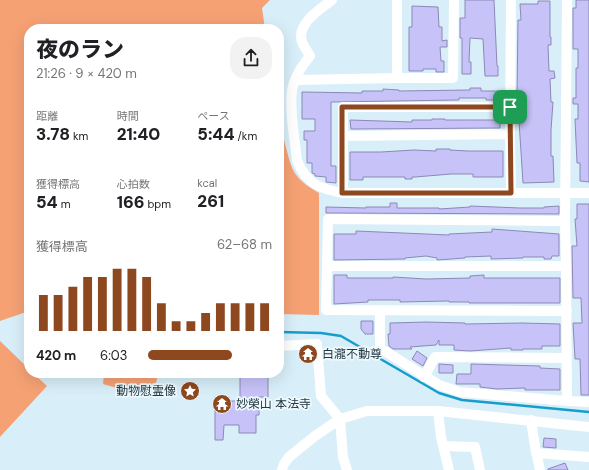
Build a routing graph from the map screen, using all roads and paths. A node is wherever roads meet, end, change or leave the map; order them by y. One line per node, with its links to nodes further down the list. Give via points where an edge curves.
1 (332, 0): 7 (street, via 305,24 301,32 302,42 310,56)
2 (397, 0): 6 (street)
3 (454, 0): 6 (street, via 453,78)
4 (511, 0): 8 (street)
5 (567, 0): 13 (street)
6 (397, 78): 7 (street)
7 (295, 80): 11 (street, via 291,97 297,161 315,185 324,190)
8 (510, 107): 9 (street); 10 (street, via 342,107)
9 (510, 134): 10 (street); 12 (street)
10 (342, 136): 11 (street)
11 (342, 193): 12 (street)
12 (511, 193): 13 (street)
13 (565, 193): 14 (street); 15 (street)
14 (589, 193)
15 (565, 221): 16 (street, via 328,219); 17 (street)
16 (327, 266): 17 (street); 18 (street, via 326,310)
17 (566, 266): 19 (street)
18 (380, 310): 19 (street); 22 (street, via 380,348)
19 (567, 311): 21 (street)
20 (284, 346): 26 (street, via 317,344 321,396)
21 (567, 358): 22 (street, via 435,357); 23 (street)
22 (424, 376): 23 (street, via 439,385 460,392)
23 (567, 401): 24 (street)
24 (589, 402)
25 (438, 411): 26 (street, via 367,411); 27 (street); 29 (street)
26 (340, 419): 32 (street, via 302,446 289,458); 33 (street, via 343,456)
27 (531, 420): 28 (street); 30 (street)
28 (589, 427)
29 (443, 446): 34 (street); 35 (street, via 475,447)
30 (536, 453): 31 (street); 36 (street)
31 (589, 458)
32 (282, 470)
33 (347, 470)
34 (449, 470)
35 (480, 470)
36 (540, 470)

